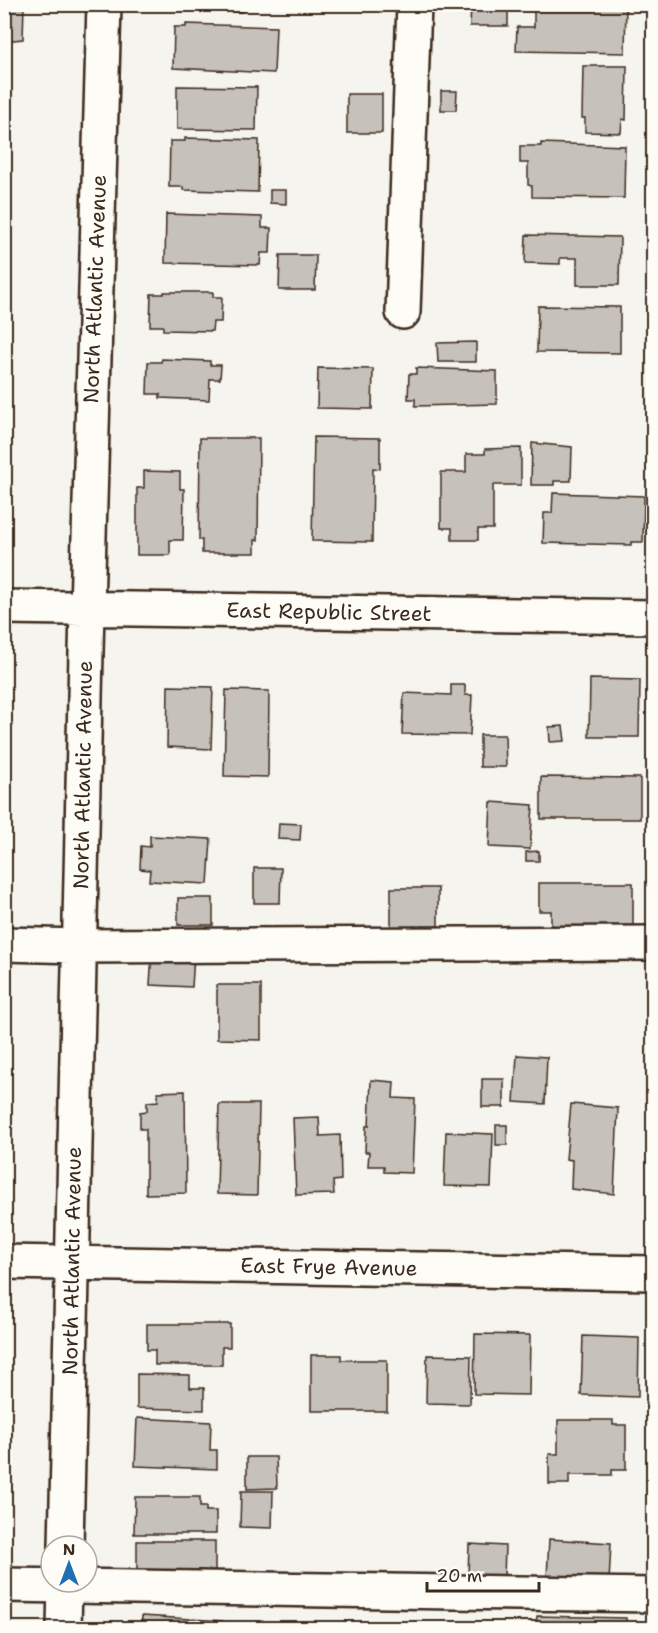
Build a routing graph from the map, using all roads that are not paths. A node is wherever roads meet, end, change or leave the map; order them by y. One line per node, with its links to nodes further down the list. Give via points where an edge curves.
1 (104, 4): 5 (street, North Atlantic Avenue)
2 (414, 4): 3 (street)
3 (403, 312)
4 (4, 607): 5 (street, East Republic Street)
5 (87, 608): 6 (street, East Republic Street); 9 (street, North Atlantic Avenue)
6 (654, 617)
7 (654, 943): 9 (street)
8 (4, 944): 9 (street)
9 (79, 946): 11 (street, North Atlantic Avenue)
10 (4, 1262): 11 (street, East Frye Avenue)
11 (73, 1263): 12 (street, East Frye Avenue); 13 (street, North Atlantic Avenue)
12 (654, 1273)
13 (66, 1534)
14 (39, 1584): 15 (street)
15 (4, 1585)
16 (99, 1585): 18 (street)
17 (65, 1594): 19 (street)
18 (654, 1595)
19 (64, 1629)

